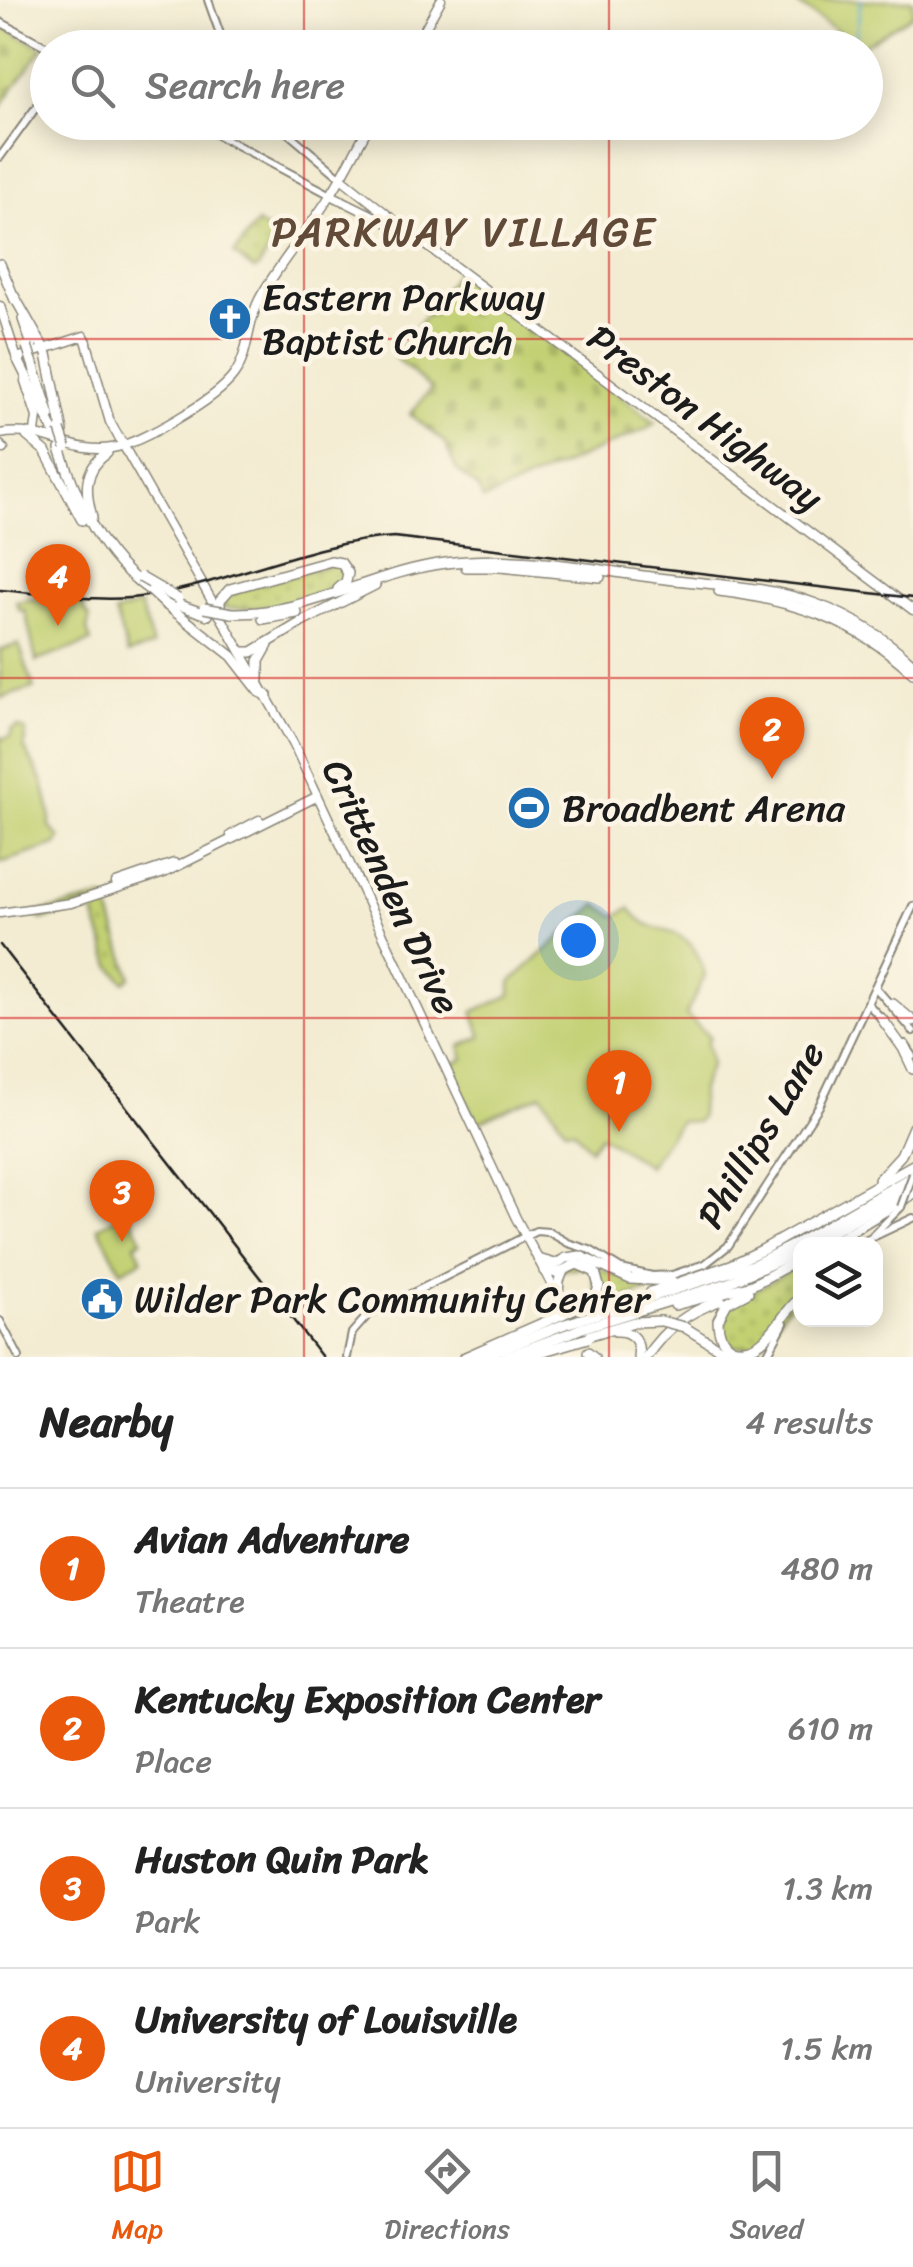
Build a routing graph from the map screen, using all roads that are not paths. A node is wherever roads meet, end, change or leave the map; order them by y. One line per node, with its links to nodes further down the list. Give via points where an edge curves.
1 (208, 0): 4 (main road)
2 (440, 0): 5 (main road)
3 (0, 22): 6 (main road)
4 (219, 30)
5 (424, 30)
6 (30, 38)
7 (30, 116): 11 (main road)
8 (227, 140): 13 (main road)
9 (296, 140): 12 (main road)
10 (361, 140): 12 (main road)
11 (0, 157)
12 (340, 178): 13 (main road); 14 (main road)
13 (330, 194): 14 (main road); 29 (main road, via 259,300 233,376)
14 (414, 236): 44 (main road, Preston Highway)
15 (0, 264): 17 (highway)
16 (0, 277): 21 (highway)
17 (14, 296): 21 (highway); 22 (highway)
18 (0, 306): 24 (main road)
19 (85, 338): 20 (main road); 23 (main road, Crittenden Drive); 28 (main road, Crittenden Drive)
20 (65, 342): 22 (main road); 23 (main road)
21 (30, 346): 26 (highway, bridge)
22 (45, 349): 24 (main road); 26 (highway)
23 (88, 352): 25 (main road, Crittenden Drive)
24 (17, 358): 26 (highway); 27 (main road, via 37,417)
25 (110, 422): 31 (main road, Crittenden Drive); 32 (main road, via 104,442)
26 (56, 431): 33 (highway, bridge)
27 (30, 434): 30 (main road); 32 (main road); 34 (main road); 37 (highway)
28 (119, 434): 29 (main road); 31 (main road, Crittenden Drive)
29 (140, 440): 31 (main road); 35 (main road, via 133,452)
30 (1, 441)
31 (124, 447): 32 (main road); 34 (main road); 35 (main road, Crittenden Drive)
32 (87, 448)
33 (66, 453): 36 (highway); 37 (highway)
34 (107, 454): 36 (highway, via 88,478)
35 (136, 468): 45 (main road, Crittenden Drive)
36 (92, 517): 40 (highway)
37 (94, 532): 40 (highway)
38 (447, 566): 39 (highway); 49 (highway, via 506,560 772,592 851,620); 50 (highway, via 531,569 777,600 852,628)
39 (430, 568): 41 (highway); 42 (highway)
40 (137, 578): 43 (highway, bridge); 43 (highway, bridge)
41 (375, 585): 46 (highway, via 278,618); 47 (highway)
42 (315, 601): 45 (highway, via 345,583 343,564 331,561 230,590); 46 (highway)
43 (171, 602): 45 (highway); 52 (highway)
44 (913, 610)
45 (210, 613): 46 (highway, bridge); 48 (main road, Crittenden Drive)
46 (234, 616)
47 (293, 627): 48 (highway); 51 (highway, via 263,652)
48 (242, 652): 51 (main road, Crittenden Drive)
49 (913, 664)
50 (913, 673)
51 (258, 680): 52 (main road, Crittenden Drive)
52 (267, 695): 53 (main road, Crittenden Drive)
53 (316, 794): 55 (main road, via 179,867 49,908); 73 (main road, Crittenden Drive)
54 (913, 906): 56 (main road, Phillips Lane)
55 (0, 911)
56 (875, 986): 57 (main road, Phillips Lane); 58 (main road)
57 (867, 1003): 59 (main road, Phillips Lane); 60 (main road)
58 (892, 1004): 61 (highway); 62 (main road)
59 (860, 1019): 60 (main road); 73 (main road, Phillips Lane, via 819,1106 716,1259 672,1275 646,1276 549,1232)
60 (882, 1019): 63 (main road); 64 (highway)
61 (913, 1021)
62 (913, 1031)
63 (913, 1056)
64 (913, 1070)
65 (913, 1127): 70 (highway, via 890,1170)
66 (913, 1165): 70 (highway)
67 (913, 1175): 72 (main road, bridge, via 901,1207); 89 (highway, via 742,1269)
68 (913, 1185): 74 (highway)
69 (913, 1194): 75 (highway)
70 (844, 1204): 78 (highway)
71 (913, 1216): 72 (main road)
72 (872, 1236)
73 (525, 1237): 77 (main road, Crittenden Drive); 93 (main road, via 359,1322)
74 (823, 1237)
75 (842, 1237)
76 (793, 1253): 87 (highway, via 728,1283)
77 (538, 1259): 81 (highway); 82 (main road, Crittenden Drive)
78 (734, 1262): 81 (highway, via 657,1282 622,1276 585,1256); 89 (highway, via 590,1313)
79 (793, 1264): 87 (highway, via 737,1290)
80 (793, 1265): 83 (highway)
81 (561, 1266): 82 (highway, via 556,1273); 84 (highway); 89 (highway, via 586,1266 599,1281)
82 (544, 1271): 84 (main road, Crittenden Drive)
83 (758, 1286): 85 (highway, via 727,1302 719,1315 720,1335 734,1349 765,1344); 99 (highway, via 683,1316)
84 (558, 1295): 91 (main road, Crittenden Drive)
85 (793, 1307)
86 (793, 1308): 101 (main road)
87 (623, 1314): 89 (highway)
88 (0, 1321): 92 (main road)
89 (582, 1325): 90 (highway, bridge); 90 (highway, bridge); 98 (highway, via 626,1332 636,1341); 100 (highway, bridge, via 661,1321 684,1326)
90 (569, 1331): 94 (highway); 95 (highway); 96 (highway); 97 (highway, via 558,1346)
91 (591, 1355)
92 (18, 1357)
93 (346, 1357)
94 (465, 1357)
95 (482, 1357)
96 (505, 1357)
97 (524, 1357)
98 (638, 1357)
99 (646, 1357)
100 (733, 1357)
101 (766, 1357)

